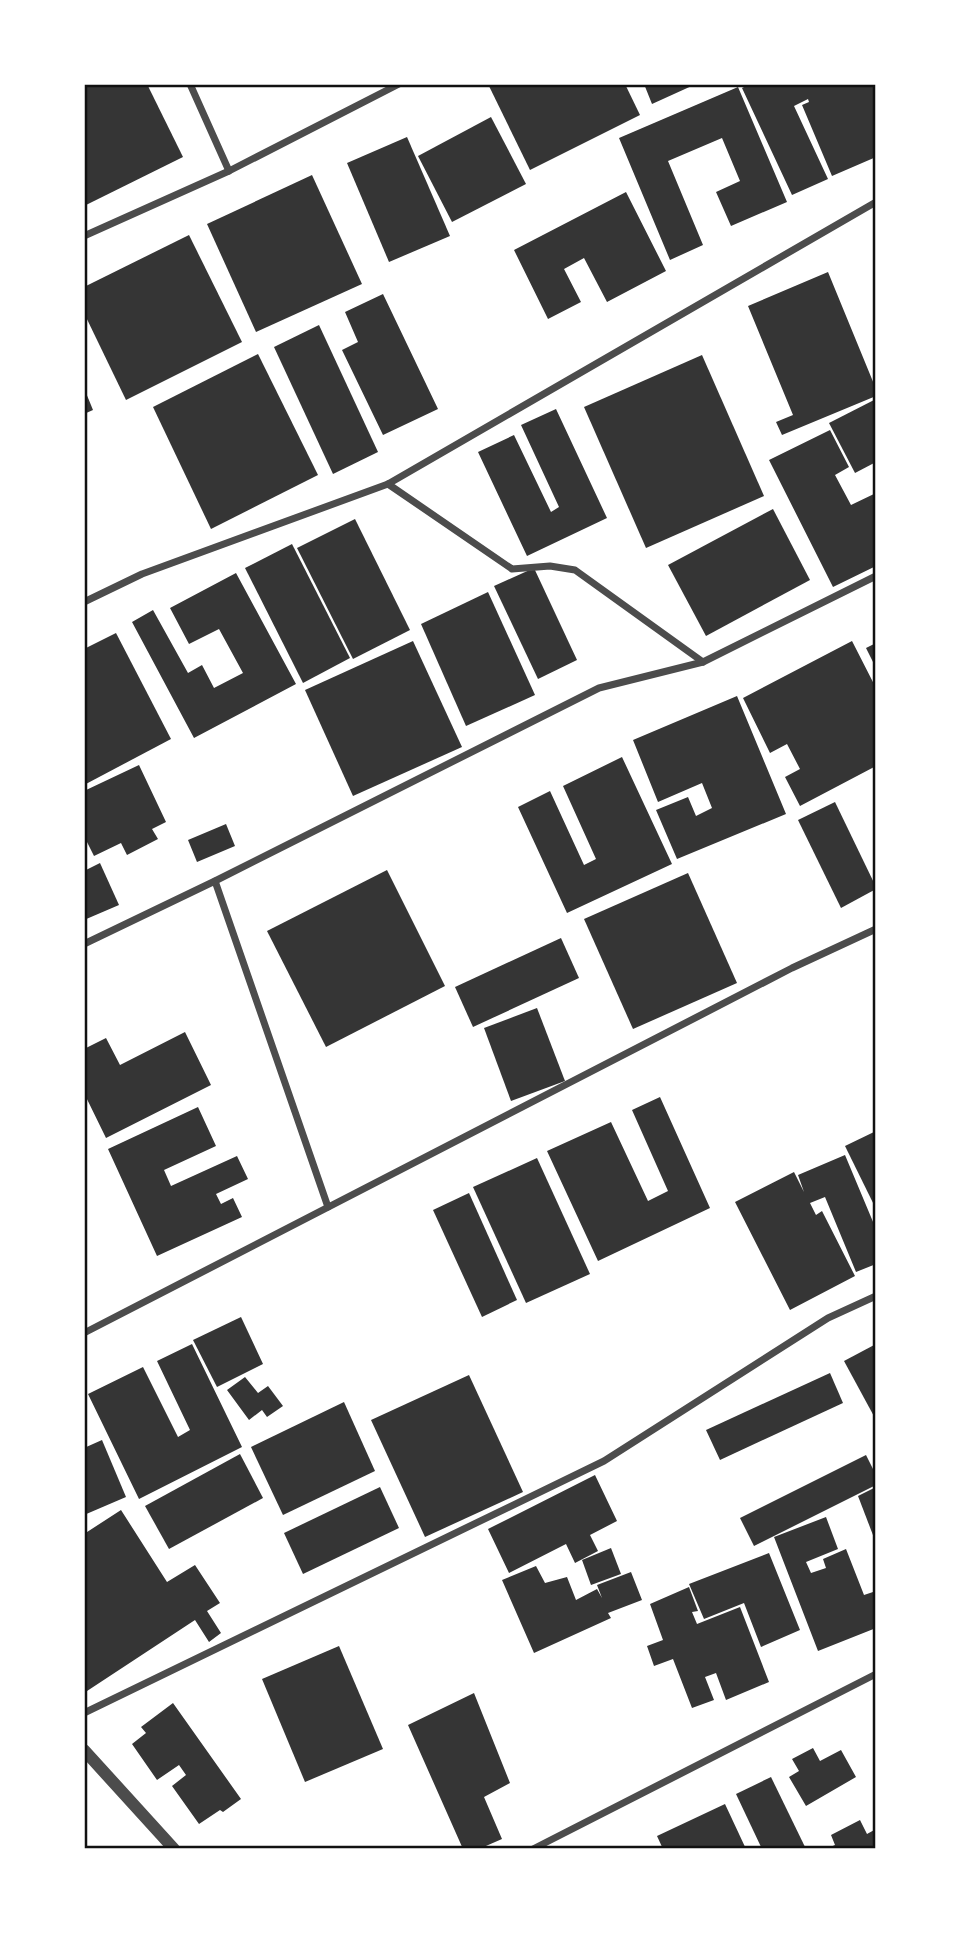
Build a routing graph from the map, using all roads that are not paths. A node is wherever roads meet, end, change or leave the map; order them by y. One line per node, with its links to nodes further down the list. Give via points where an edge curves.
1 (190, 84): 3 (street)
2 (399, 84): 3 (street)
3 (229, 171): 5 (street)
4 (876, 202): 6 (street)
5 (84, 236)
6 (388, 484): 8 (street, via 142,574); 9 (street, via 512,569 551,566 575,570)
7 (876, 576): 9 (street)
8 (84, 602)
9 (703, 662): 10 (street, via 599,688)
10 (215, 881): 12 (street); 13 (street)
11 (876, 929): 13 (street)
12 (84, 944)
13 (328, 1207): 15 (street)
14 (876, 1296): 17 (street, via 828,1318 604,1461)
15 (84, 1333)
16 (876, 1674): 20 (street)
17 (84, 1713)
18 (84, 1750): 19 (street)
19 (174, 1849)
20 (533, 1849)

